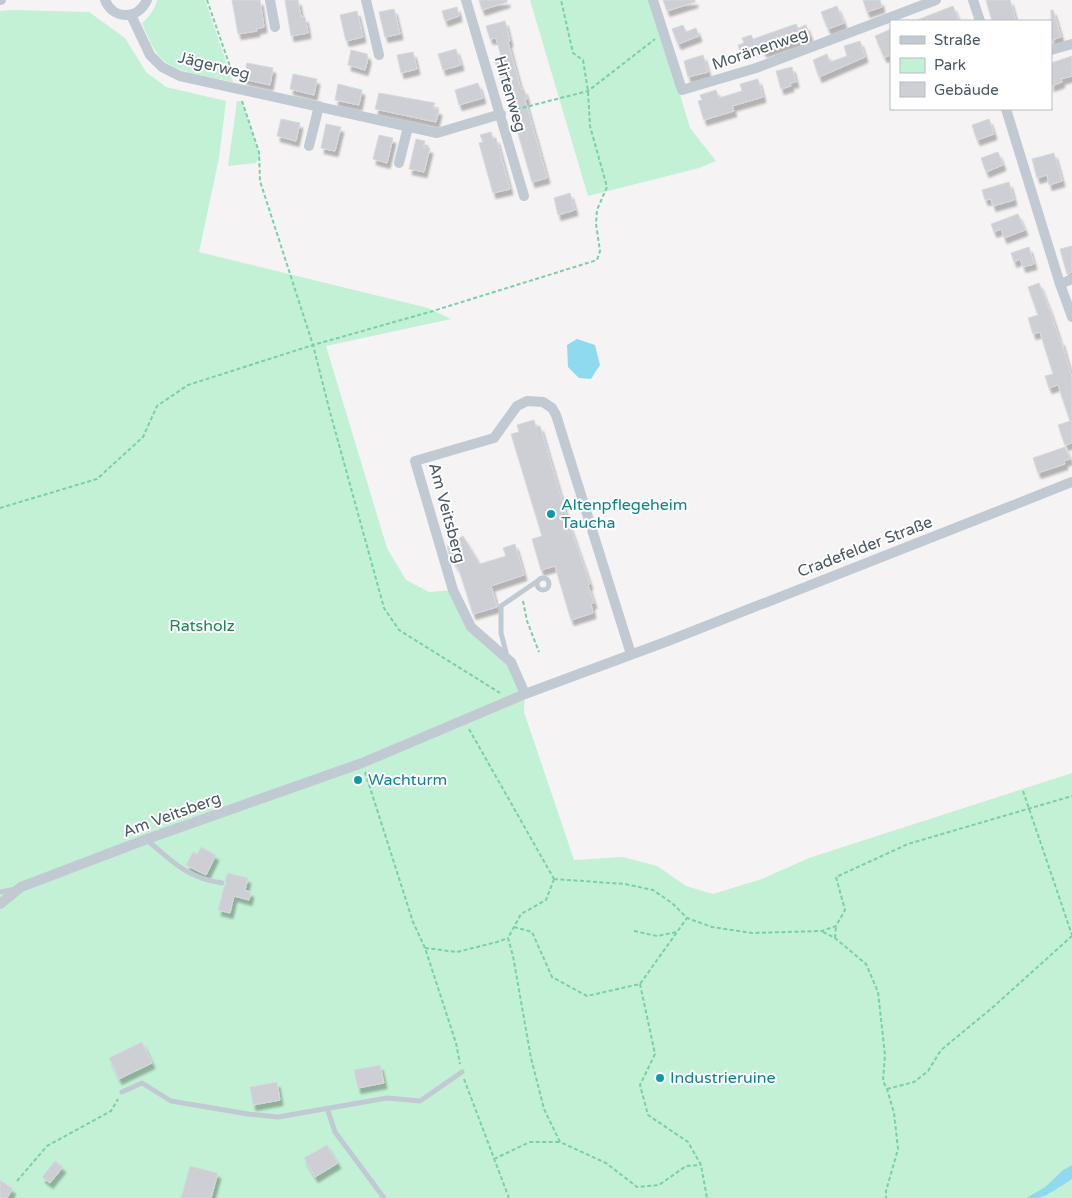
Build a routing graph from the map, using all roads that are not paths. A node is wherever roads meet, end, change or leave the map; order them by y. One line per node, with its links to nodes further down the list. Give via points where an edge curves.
1 (105, 0): 9 (street, via 109,8 119,15)
2 (147, 0): 9 (street, via 140,10)
3 (270, 0): 11 (street)
4 (366, 0): 14 (street)
5 (466, 0): 17 (street, Hirtenweg)
6 (653, 0): 7 (street, Moränenweg, via 682,90 756,68)
7 (936, 0)
8 (973, 0): 10 (street)
9 (131, 15): 15 (street, Jägerweg, via 150,55 162,67 180,76)
10 (980, 20)
11 (275, 26)
12 (1072, 44): 13 (street)
13 (1052, 50)
14 (379, 55)
15 (319, 106): 18 (street, Jägerweg); 19 (street)
16 (1006, 110): 23 (street)
17 (501, 114): 18 (street, Jägerweg, via 437,133); 21 (street, Hirtenweg)
18 (408, 126): 20 (street)
19 (309, 146)
20 (399, 163)
21 (524, 196)
22 (1072, 279): 23 (street)
23 (1060, 284): 24 (street)
24 (1072, 317)
25 (1072, 482): 27 (street, Cradefelder Straße)
26 (539, 580): 29 (lane, via 501,606 501,632)
27 (668, 640): 28 (street, Am Veitsberg)
28 (631, 654): 29 (street, Am Veitsberg, via 556,415 543,402 527,401 516,406 494,438 415,461 453,590 471,627); 30 (street, Am Veitsberg)
29 (508, 658): 30 (street, Am Veitsberg)
30 (525, 694): 31 (street, Am Veitsberg, via 362,763)
31 (147, 839): 32 (lane, via 189,874); 33 (street, Am Veitsberg)
32 (222, 883)
33 (21, 887): 34 (lane); 35 (street, Am Veitsberg)
34 (0, 892)
35 (0, 904)
36 (462, 1072): 38 (lane, via 420,1100 387,1098)
37 (122, 1092): 38 (lane, via 142,1083 171,1101 278,1117)
38 (327, 1108): 39 (lane, via 334,1132)
39 (384, 1198)

